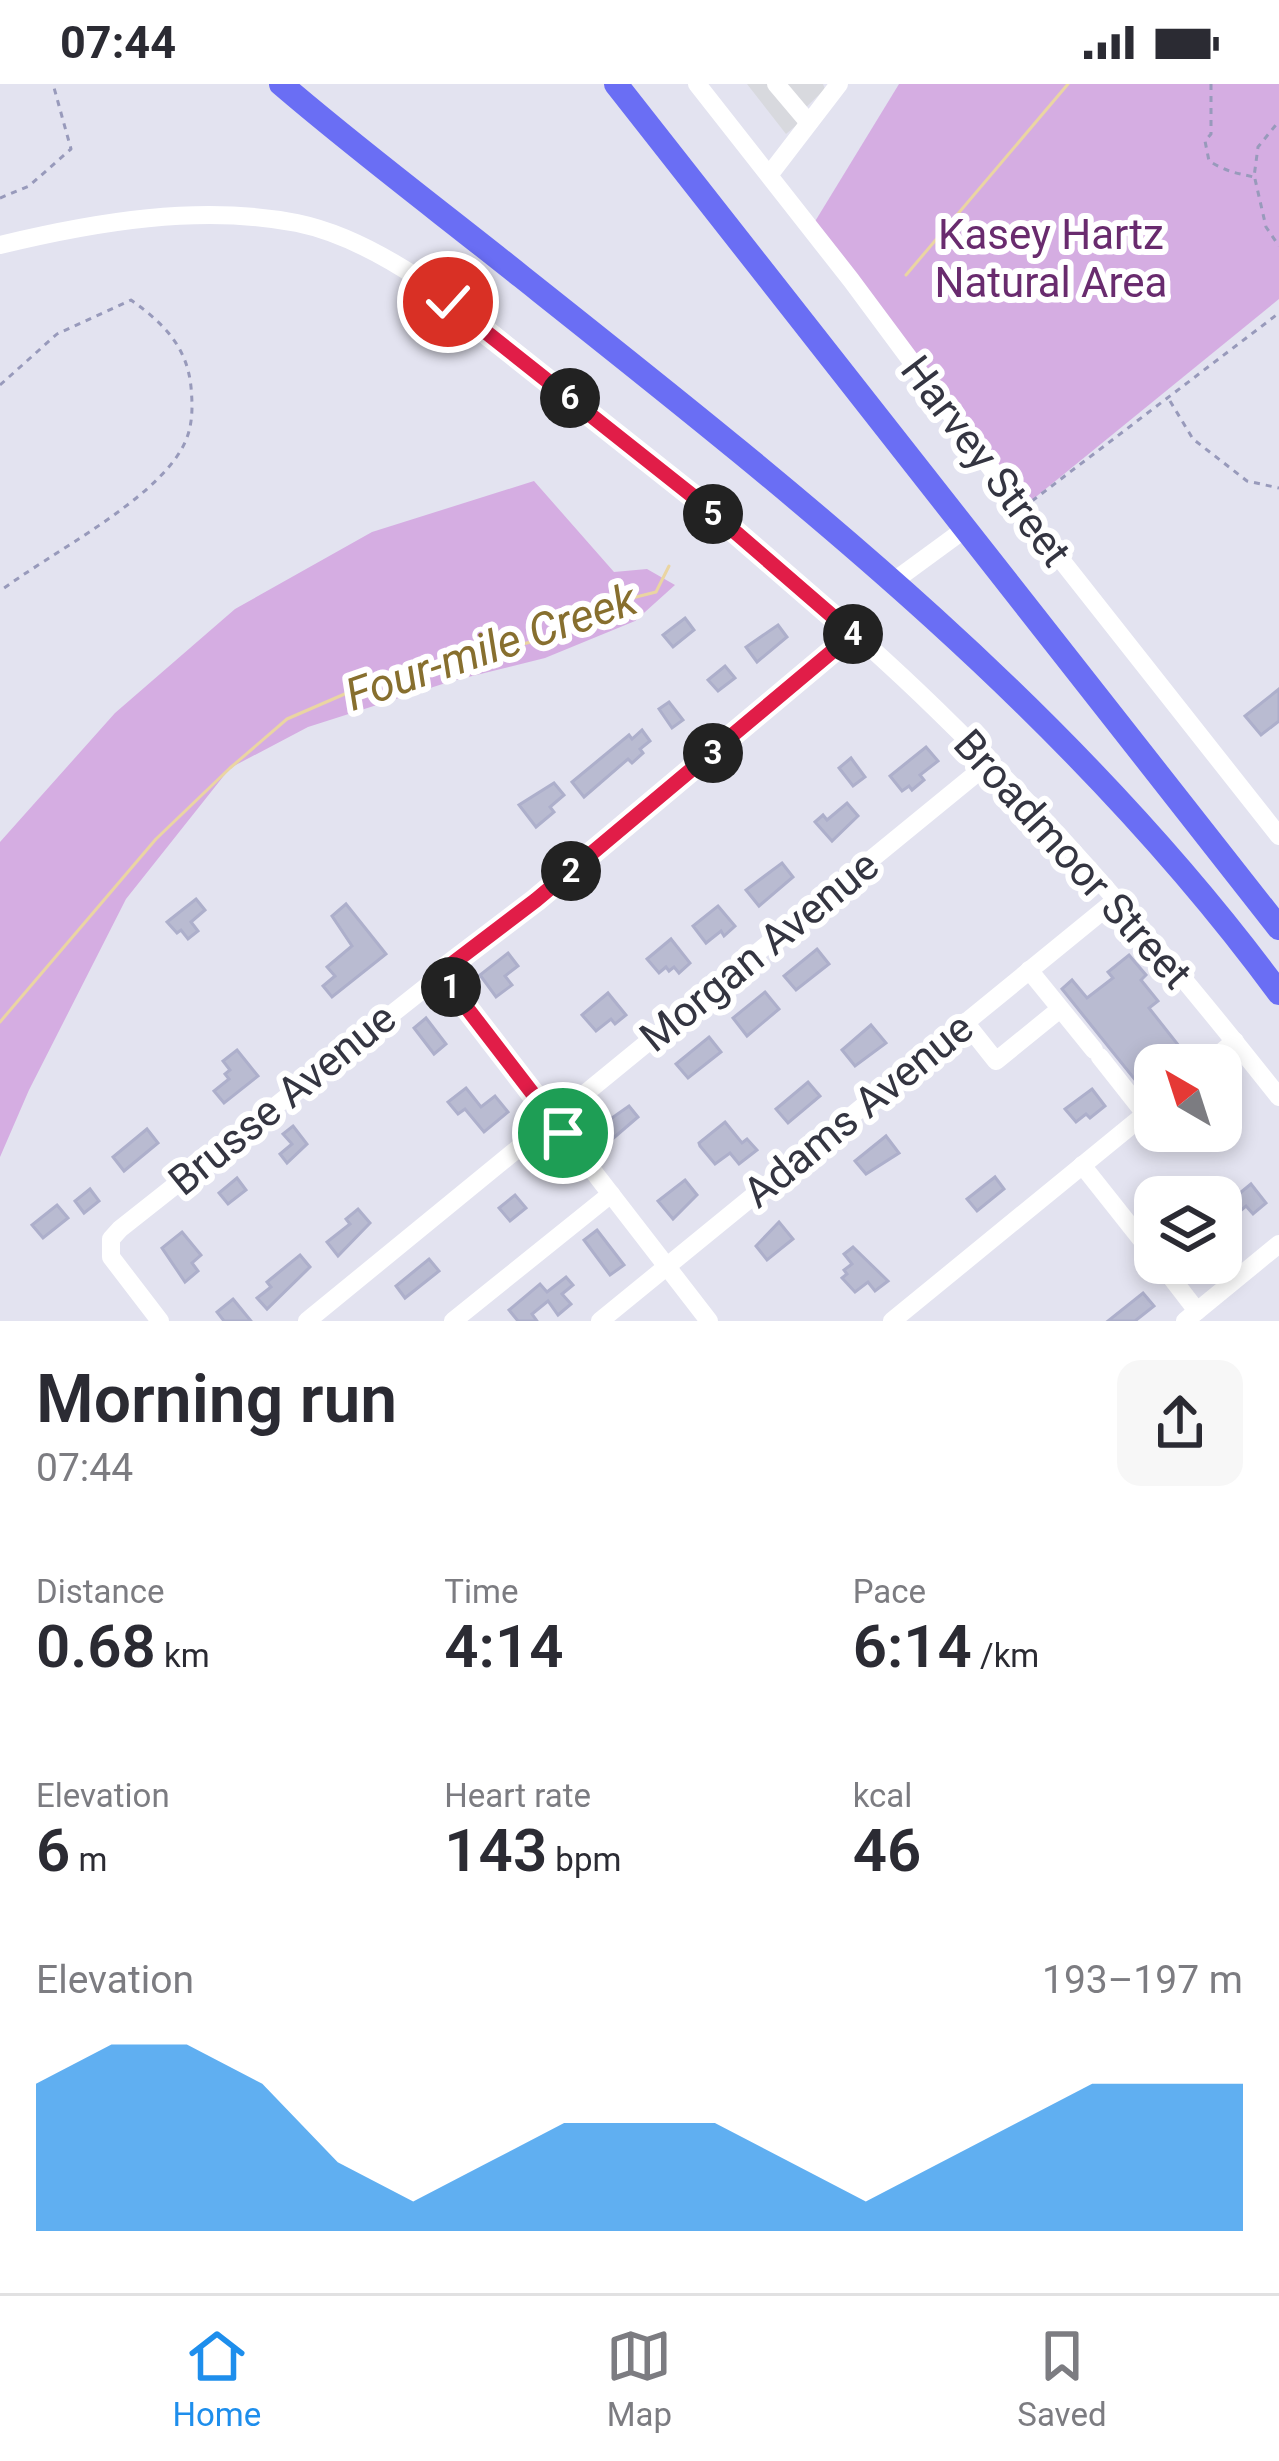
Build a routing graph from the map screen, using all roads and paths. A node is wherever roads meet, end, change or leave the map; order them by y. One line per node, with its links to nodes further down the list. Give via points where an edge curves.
1 (53, 84): 12 (path, via 71,149 29,187)
2 (616, 84): 20 (highway)
3 (697, 84): 10 (street, Harvey Street)
4 (776, 84): 9 (street)
5 (1211, 84): 11 (path, via 1209,161)
6 (830, 88): 9 (street)
7 (286, 89): 21 (highway)
8 (1279, 121): 11 (path, via 1258,147)
9 (809, 123): 10 (street)
10 (770, 174): 19 (street, Harvey Street)
11 (1254, 177): 14 (path)
12 (0, 198)
13 (0, 245): 23 (street, Broadmoor Street, via 214,215 298,224 366,249 489,333)
14 (1279, 246)
15 (1279, 313): 17 (path)
16 (0, 385): 22 (path, via 57,334 131,301 165,324 189,365 194,413 182,449 154,482)
17 (1169, 399): 18 (path, via 1193,439 1247,481); 19 (path)
18 (1279, 488)
19 (1021, 509): 25 (street, Harvey Street)
20 (965, 529): 21 (street); 27 (highway)
21 (894, 581): 30 (highway, via 1139,823)
22 (0, 590)
23 (853, 634): 24 (street, Broadmoor Street); 29 (street, Brusse Avenue)
24 (989, 763): 26 (street, Broadmoor Street); 37 (street, Morgan Avenue)
25 (1279, 836)
26 (1117, 899): 28 (street, Adams Avenue); 33 (street, Broadmoor Street)
27 (1279, 928)
28 (1029, 970): 31 (street); 32 (street, Adams Avenue)
29 (440, 973): 37 (street); 46 (street, Brusse Avenue, via 120,1228 108,1250)
30 (1279, 993)
31 (1060, 1009): 32 (street, via 996,1061); 35 (street)
32 (965, 1022): 43 (street, Adams Avenue)
33 (1235, 1041): 34 (street); 36 (street, Broadmoor Street)
34 (1231, 1044)
35 (1134, 1093)
36 (1279, 1097)
37 (553, 1120): 40 (street); 47 (street, Morgan Avenue)
38 (1134, 1123): 39 (street)
39 (1082, 1165): 41 (street); 51 (street)
40 (611, 1194): 43 (street); 48 (street)
41 (1134, 1231)
42 (1279, 1244): 45 (street)
43 (666, 1267): 49 (street, Adams Avenue); 50 (street)
44 (1172, 1284): 45 (street)
45 (1191, 1316)
46 (160, 1321)
47 (307, 1321)
48 (453, 1321)
49 (600, 1321)
50 (709, 1321)
51 (892, 1321)

